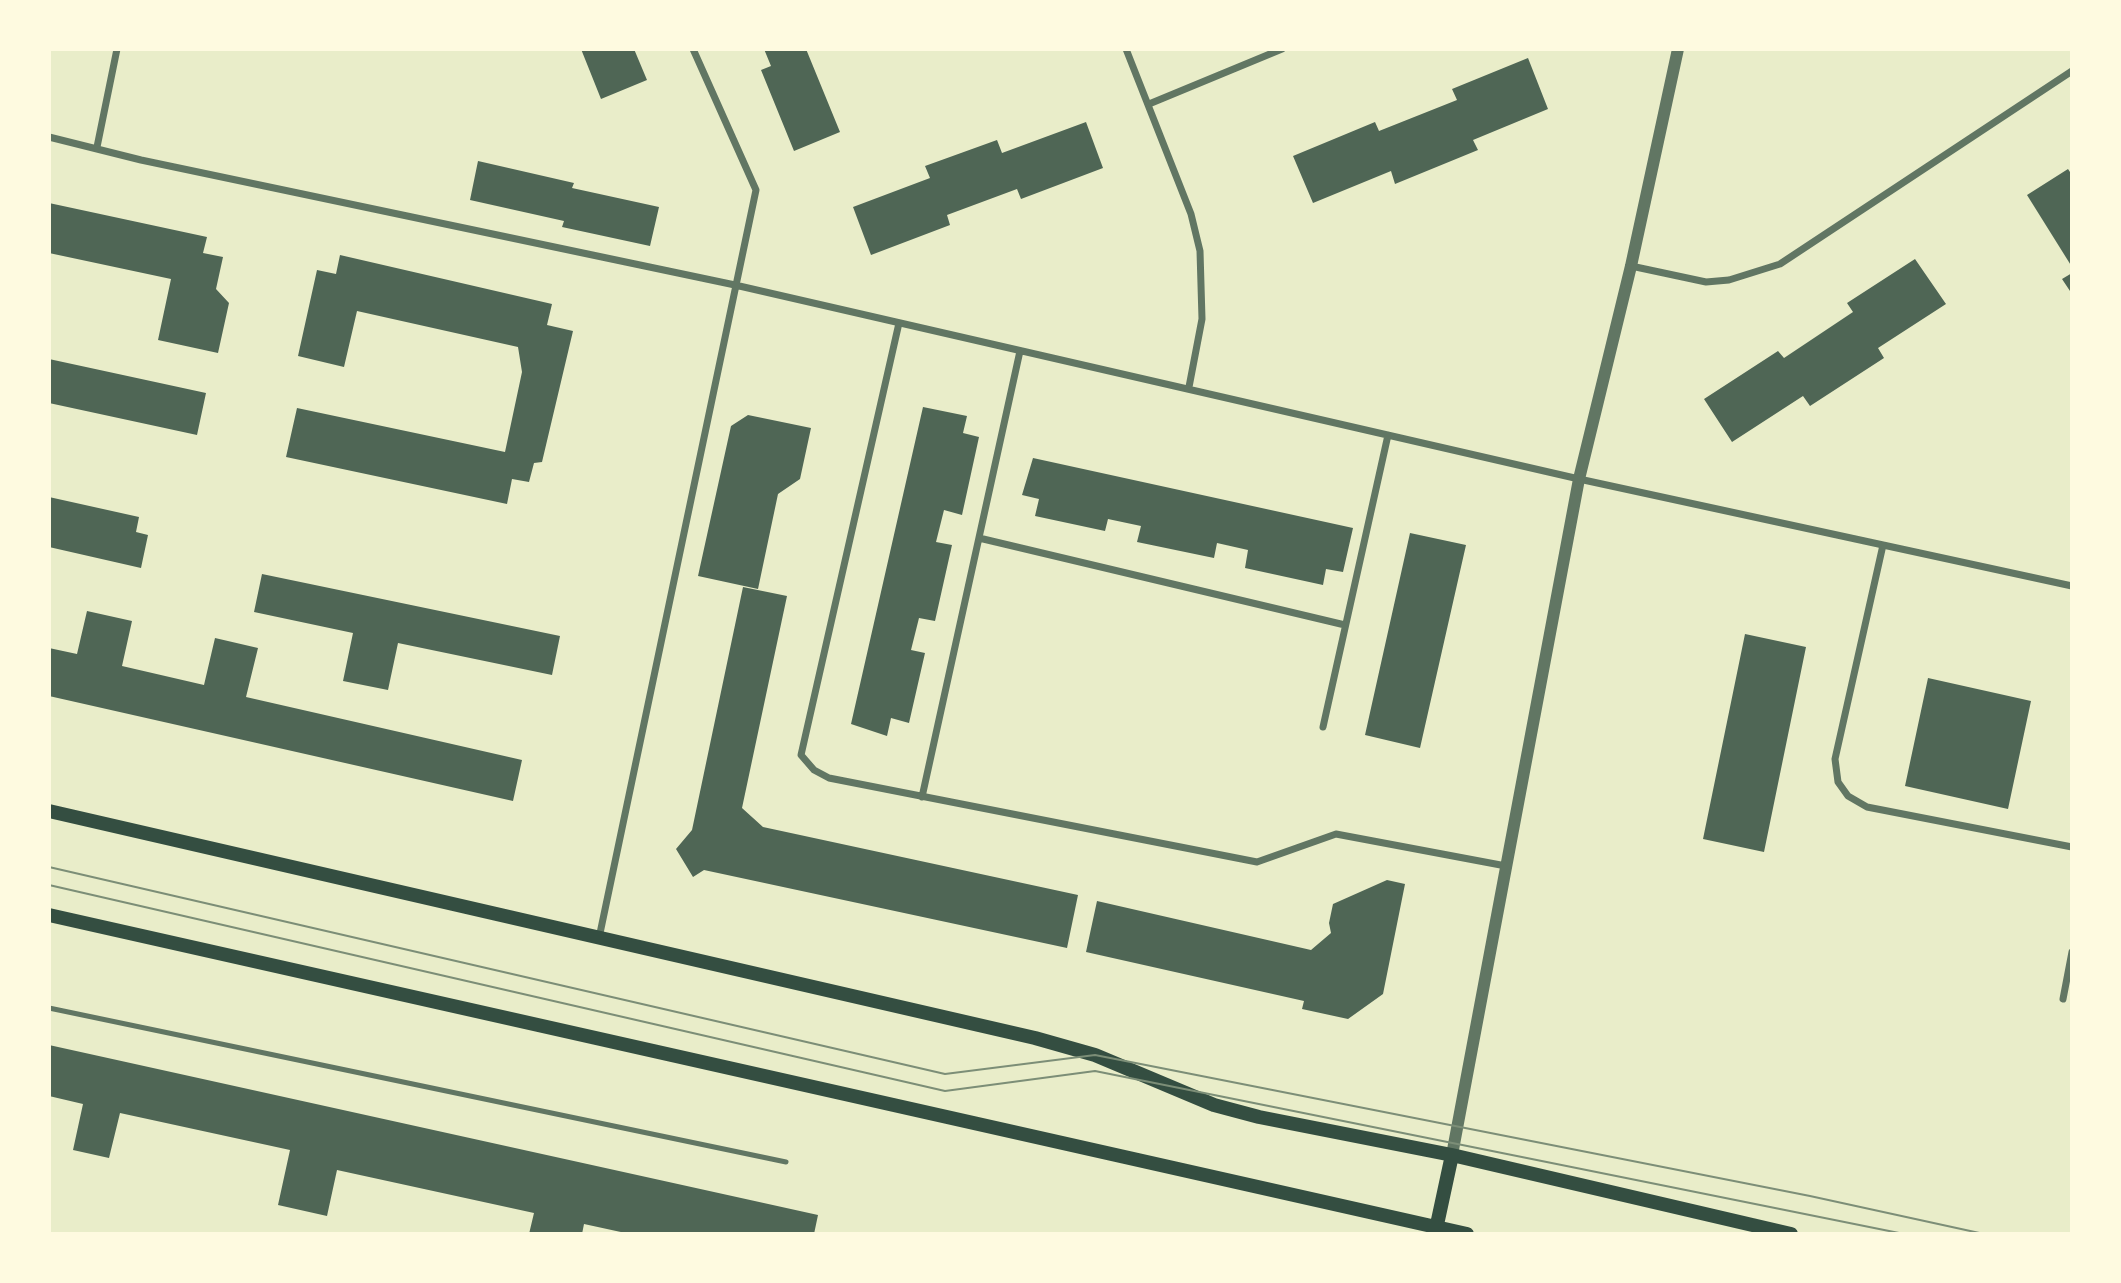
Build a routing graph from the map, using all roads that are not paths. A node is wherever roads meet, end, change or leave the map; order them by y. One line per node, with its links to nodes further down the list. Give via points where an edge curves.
1 (117, 49): 9 (street)
2 (693, 49): 11 (street, via 756,190)
3 (1126, 49): 7 (street)
4 (1282, 49): 7 (street)
5 (1678, 49): 10 (street)
6 (2072, 71): 10 (street, via 1780,264 1706,282)
7 (1149, 104): 14 (street, via 1191,214 1200,251 1202,319)
8 (49, 136): 9 (street)
9 (97, 147): 11 (street)
10 (1632, 266): 16 (street)
11 (735, 285): 12 (street); 27 (street)
12 (899, 323): 13 (street); 22 (street, via 801,755 829,778)
13 (1020, 351): 14 (street); 17 (street)
14 (1189, 387): 15 (street)
15 (1388, 435): 16 (street); 20 (street)
16 (1579, 479): 18 (street); 25 (street)
17 (979, 538): 20 (street); 22 (street)
18 (1883, 545): 19 (street); 24 (street, via 1835,758 1838,782 1848,796 1867,807)
19 (2072, 586)
20 (1345, 625): 21 (street)
21 (1323, 727)
22 (922, 797): 25 (street, via 1257,862 1336,834)
23 (49, 811): 27 (main road)
24 (2072, 847)
25 (1507, 867): 31 (street)
26 (49, 915): 33 (main road)
27 (599, 939): 31 (main road, via 1035,1038 1095,1055 1214,1105)
28 (2072, 952): 29 (street)
29 (2063, 999)
30 (49, 1008): 32 (lane)
31 (1451, 1155): 33 (main road); 35 (main road)
32 (786, 1162)
33 (1436, 1231): 34 (main road)
34 (1467, 1234)
35 (1791, 1234)

